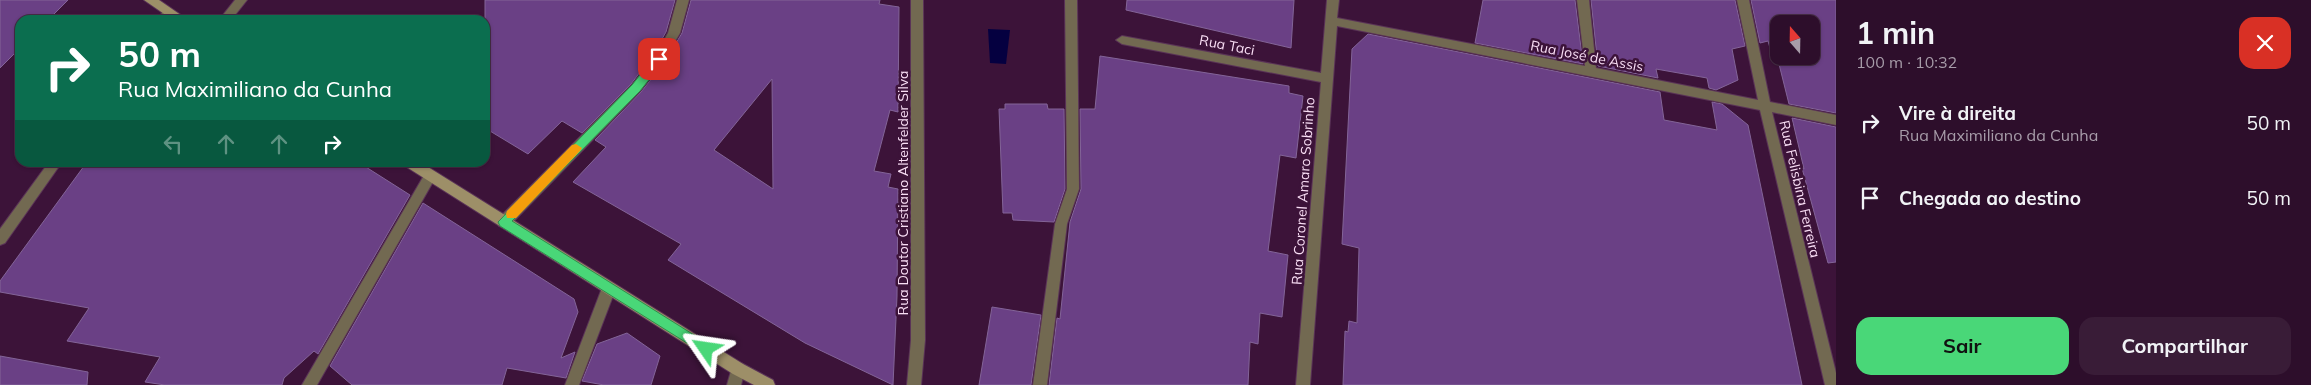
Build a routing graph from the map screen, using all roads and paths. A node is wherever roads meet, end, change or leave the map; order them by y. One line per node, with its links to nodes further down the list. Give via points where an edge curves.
1 (150, 0): 9 (main road)
2 (241, 0): 10 (street)
3 (683, 0): 20 (street, via 674,33 636,88)
4 (917, 0): 28 (street, Rua Doutor Cristiano Altenfelder Silva, via 918,340)
5 (1071, 0): 29 (street, via 1073,189 1061,224)
6 (1333, 0): 11 (street, Rua Coronel Amaro Sobrinho)
7 (1583, 0): 13 (street)
8 (1743, 0): 15 (street, Rua Felisbina Ferreira)
9 (165, 15)
10 (229, 15)
11 (1331, 21): 13 (street, Rua José de Assis); 14 (street, Rua Coronel Amaro Sobrinho)
12 (1122, 40): 14 (street, Rua Taci)
13 (1591, 72): 15 (street, Rua José de Assis)
14 (1327, 79): 30 (street, Rua Coronel Amaro Sobrinho)
15 (1765, 106): 16 (street, Rua José de Assis); 31 (street, Rua Felisbina Ferreira)
16 (1836, 120)
17 (52, 167): 21 (street)
18 (416, 167): 19 (main road)
19 (430, 176): 20 (main road); 24 (street)
20 (504, 222): 22 (main road)
21 (1, 237)
22 (609, 288): 23 (main road); 25 (street)
23 (738, 369): 26 (street); 27 (main road)
24 (309, 385)
25 (572, 385)
26 (734, 385)
27 (768, 385)
28 (914, 385)
29 (1040, 385)
30 (1303, 385)
31 (1832, 385)

